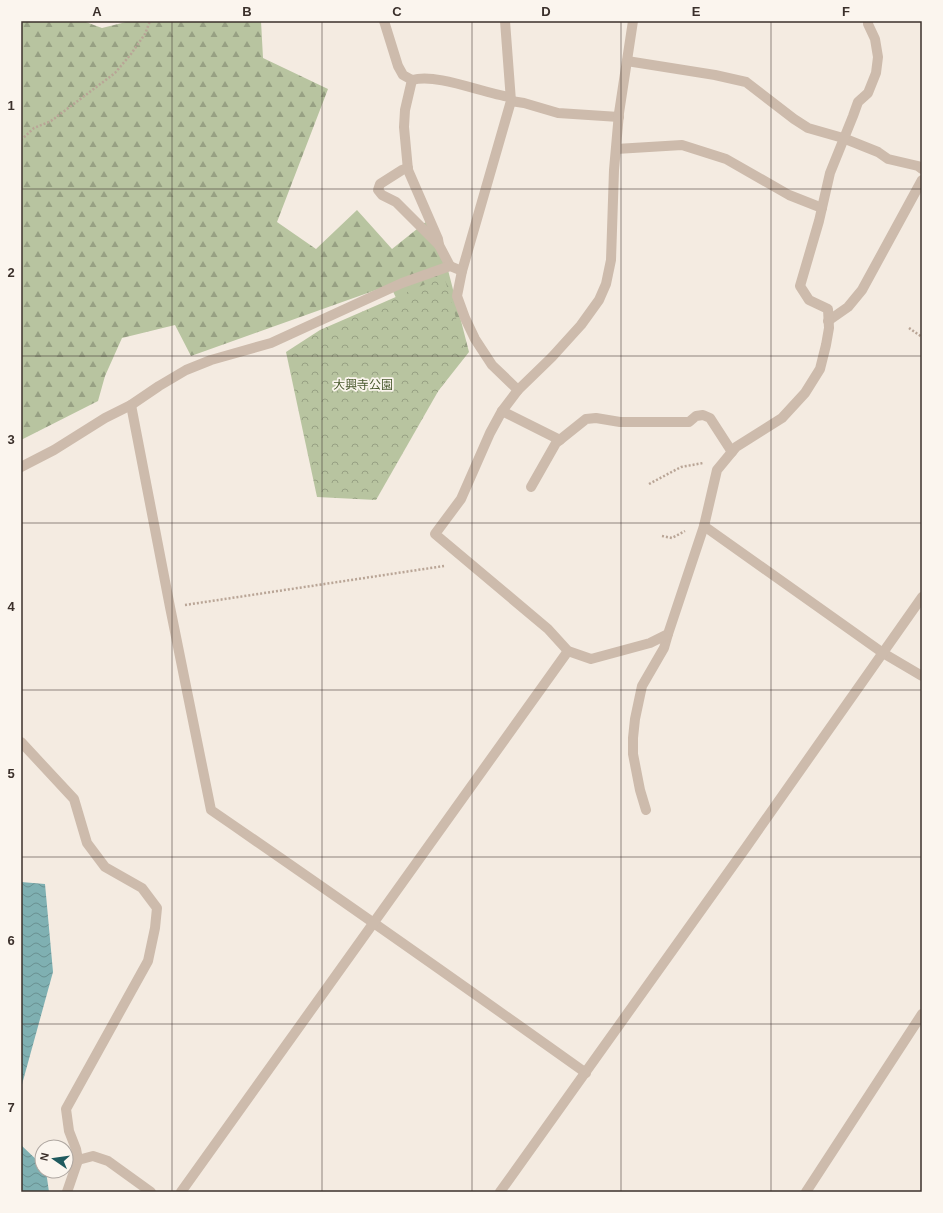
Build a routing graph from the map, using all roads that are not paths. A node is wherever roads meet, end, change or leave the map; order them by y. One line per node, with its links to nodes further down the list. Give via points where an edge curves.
1 (384, 21): 6 (street, via 398,66 404,75)
2 (505, 21): 7 (street)
3 (633, 21): 5 (street)
4 (868, 21): 9 (street, via 878,57 876,73 868,93 858,102)
5 (627, 61): 8 (street); 9 (street, via 746,82 808,128)
6 (412, 80): 7 (street, via 434,78); 11 (street, via 404,127)
7 (510, 99): 8 (street, via 558,113); 17 (street)
8 (619, 116): 10 (street)
9 (844, 138): 12 (street, via 878,152 888,159); 14 (street, via 830,173)
10 (616, 149): 14 (street, via 682,145 726,159 789,195); 19 (street, via 611,260 606,284 599,300 582,325)
11 (408, 168): 15 (street, via 438,239); 15 (street, via 380,184 378,190 396,202)
12 (922, 169)
13 (922, 180): 18 (street, via 862,290 848,307)
14 (822, 208): 18 (street, via 800,286 809,300 828,309)
15 (438, 245): 16 (street)
16 (450, 266): 17 (street); 20 (street, via 402,283 271,343 186,370)
17 (462, 271): 19 (street, via 457,296 465,318 492,365)
18 (828, 321): 23 (street, via 829,328 820,369 805,393 782,418)
19 (518, 390): 21 (street)
20 (131, 405): 24 (street); 34 (street, via 211,810)
21 (502, 411): 22 (street); 29 (street, via 461,499 435,534 548,629)
22 (560, 440): 23 (street, via 586,419 620,422 689,422 696,416 703,415 710,418); 25 (street)
23 (732, 452): 26 (street, via 717,470)
24 (21, 467)
25 (531, 487)
26 (704, 526): 28 (street); 30 (street)
27 (922, 597): 30 (street)
28 (668, 634): 29 (street, via 650,643 591,659); 33 (street, via 664,648 642,686 635,719 633,754)
29 (568, 651): 34 (street)
30 (883, 653): 31 (street); 36 (street)
31 (922, 676)
32 (21, 742): 37 (street, via 74,799 87,843 105,867 142,888 157,908 148,962 66,1109 69,1131)
33 (646, 810)
34 (375, 923): 36 (street); 40 (street)
35 (922, 1014): 42 (street)
36 (586, 1073): 41 (street)
37 (78, 1160): 38 (street); 39 (street, via 93,1156 108,1161)
38 (67, 1192)
39 (151, 1192)
40 (181, 1192)
41 (500, 1192)
42 (806, 1192)

